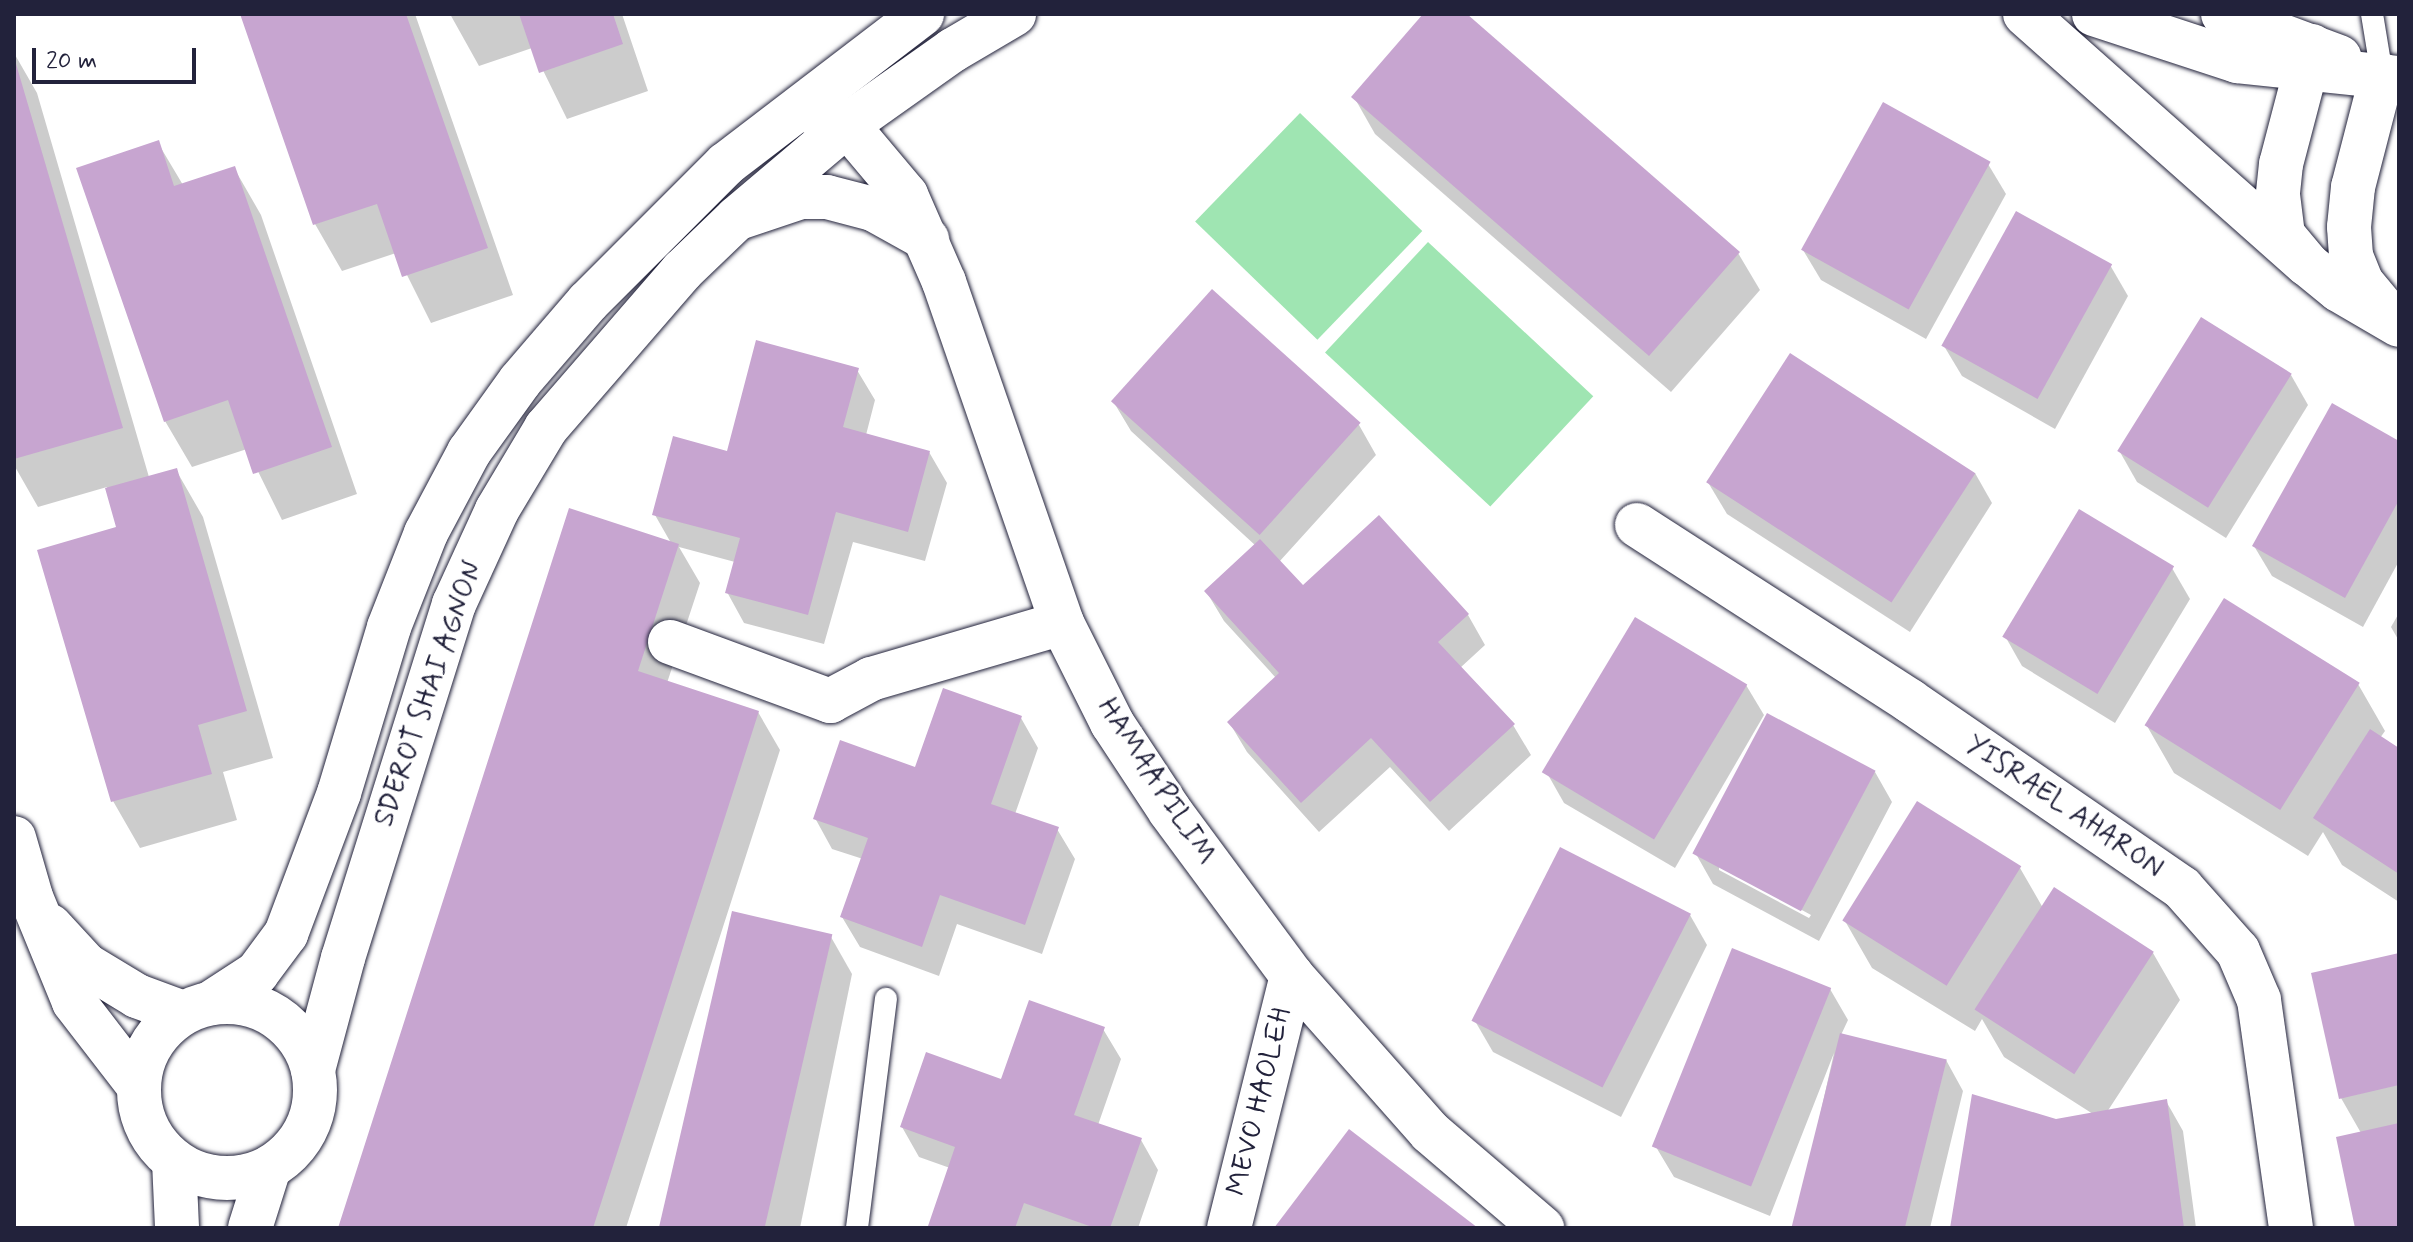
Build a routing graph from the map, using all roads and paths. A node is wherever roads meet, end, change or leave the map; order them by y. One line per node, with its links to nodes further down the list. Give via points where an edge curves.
1 (922, 14): 9 (street, SDEROT SHAI AGNON)
2 (1014, 14): 10 (street, SDEROT SHAI AGNON)
3 (2025, 14): 13 (street)
4 (2094, 14): 7 (street, via 2237,61)
5 (2223, 14): 7 (street)
6 (2372, 14): 8 (lane)
7 (2307, 58): 8 (street); 13 (street, via 2278,195 2283,235)
8 (2390, 77): 13 (street, via 2353,187 2349,227 2351,256 2362,283 2399,325)
9 (793, 108): 10 (street, HAMAAPILIM); 21 (street, SDEROT SHAI AGNON, via 726,164 588,302 520,381 469,452 426,533 389,627 339,793 290,926 257,973)
10 (847, 125): 11 (street, SDEROT SHAI AGNON); 12 (street, HAMAAPILIM, via 889,170)
11 (737, 218): 12 (street, via 801,197 827,197 873,209); 22 (street, SDEROT SHAI AGNON, via 661,294 546,428 497,510 454,604 421,703)
12 (927, 239): 15 (street, HAMAAPILIM)
13 (2307, 264)
14 (1637, 525): 31 (street, YISRAEL AHARON, via 1910,701 2182,888 2238,951 2259,1000)
15 (1062, 623): 16 (street, via 871,679 830,701); 19 (street, HAMAAPILIM, via 1112,723 1153,786)
16 (670, 642)
17 (14, 838): 18 (street)
18 (31, 897): 21 (street, via 86,965 137,996); 23 (street, via 74,1002)
19 (1292, 976): 29 (street, MEVO HAOLEH); 30 (street, HAMAAPILIM, via 1430,1132)
20 (886, 999): 28 (lane)
21 (197, 1008): 22 (street, via 241,1003 269,1012 302,1042); 23 (street, via 152,1042)
22 (313, 1070): 25 (street, via 315,1100 307,1127 292,1151)
23 (138, 1085): 24 (street, via 147,1128)
24 (174, 1161): 25 (street, via 199,1175 228,1179); 26 (street)
25 (269, 1168): 27 (street)
26 (177, 1228)
27 (250, 1228)
28 (857, 1228)
29 (1229, 1228)
30 (1542, 1228)
31 (2291, 1228)

